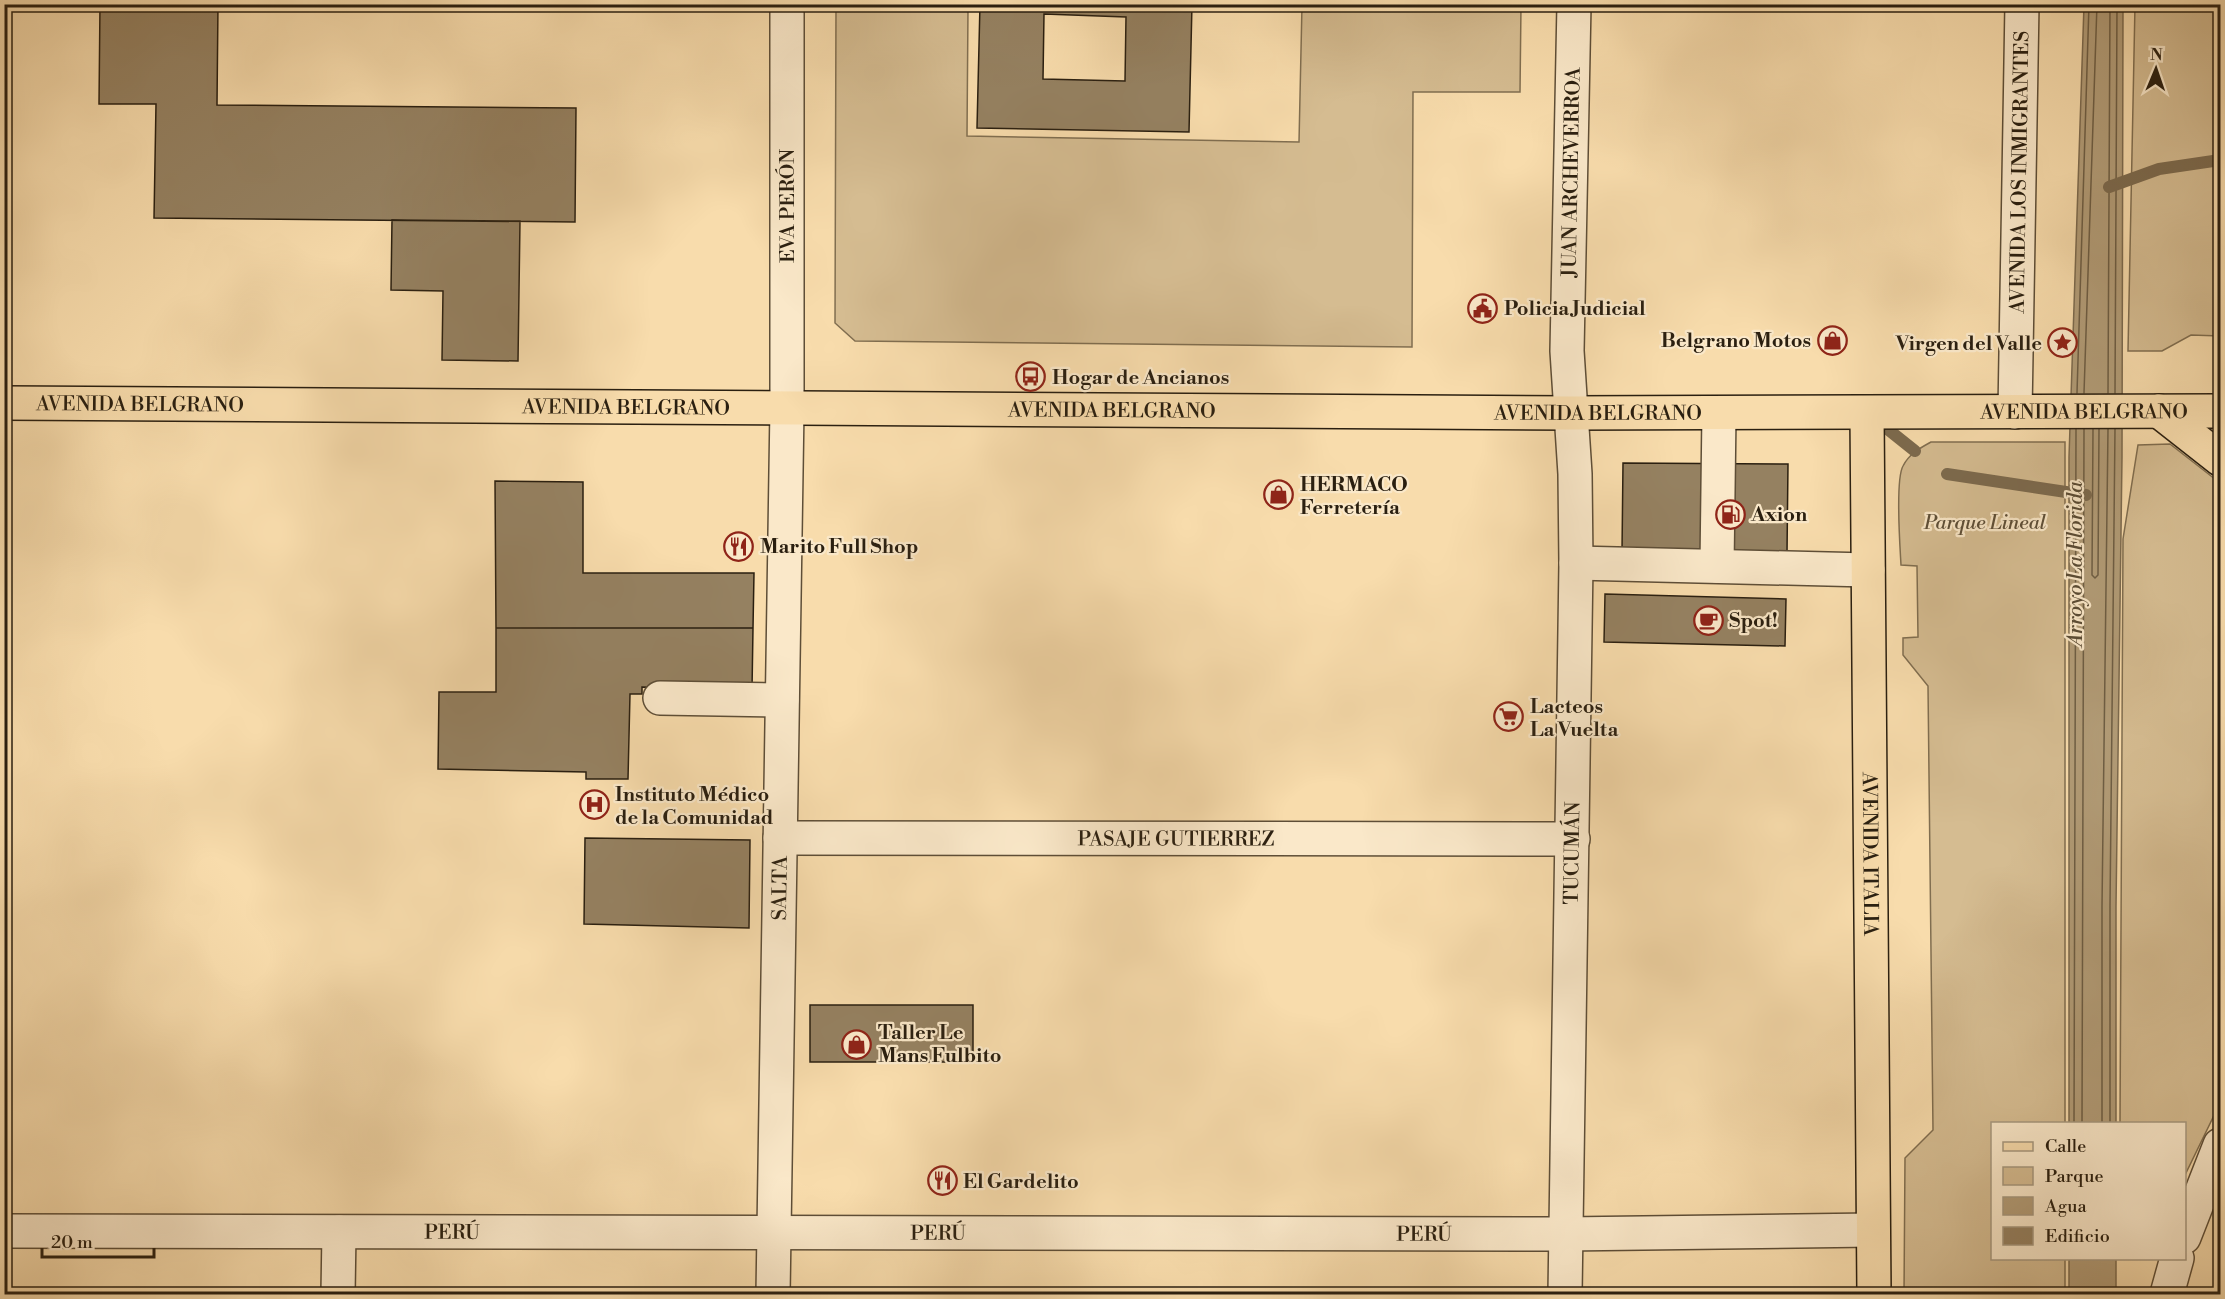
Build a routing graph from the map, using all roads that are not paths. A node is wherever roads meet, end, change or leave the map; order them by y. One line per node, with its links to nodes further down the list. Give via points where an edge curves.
1 (787, 4): 5 (street, EVA PERÓN)
2 (1574, 4): 9 (street, JUAN ARCHEVERROA, via 1567,351)
3 (2022, 4): 8 (street, AVENIDA LOS INMIGRANTES)
4 (4, 403): 5 (main road, AVENIDA BELGRANO)
5 (787, 408): 9 (main road, AVENIDA BELGRANO); 17 (street, SALTA)
6 (2159, 411): 7 (main road, AVENIDA BELGRANO); 8 (main road, AVENIDA BELGRANO); 12 (main road)
7 (2220, 411)
8 (2015, 412): 11 (main road, AVENIDA BELGRANO)
9 (1571, 413): 10 (main road, AVENIDA BELGRANO); 13 (street, TUCUMÁN)
10 (1719, 413): 11 (main road, AVENIDA BELGRANO); 14 (street)
11 (1867, 413): 15 (main road, AVENIDA ITALIA)
12 (2220, 459)
13 (1576, 563): 14 (street); 19 (street, TUCUMÁN)
14 (1717, 566): 15 (street)
15 (1868, 570): 21 (main road, AVENIDA ITALIA)
16 (660, 698): 17 (street)
17 (782, 700): 18 (street, SALTA)
18 (780, 838): 19 (street, PASAJE GUTIERREZ); 25 (street, SALTA)
19 (1573, 838): 26 (street, TUCUMÁN)
20 (2220, 1145): 24 (street)
21 (1874, 1230): 26 (street, PERÚ); 31 (main road, AVENIDA ITALIA)
22 (4, 1231): 23 (street, PERÚ)
23 (339, 1232): 25 (street, PERÚ); 28 (street)
24 (2186, 1232)
25 (774, 1234): 26 (street, PERÚ); 29 (street, SALTA)
26 (1565, 1234): 30 (street, TUCUMÁN)
27 (2176, 1260): 32 (street)
28 (338, 1294)
29 (773, 1294)
30 (1565, 1294)
31 (1874, 1294)
32 (2167, 1294)

